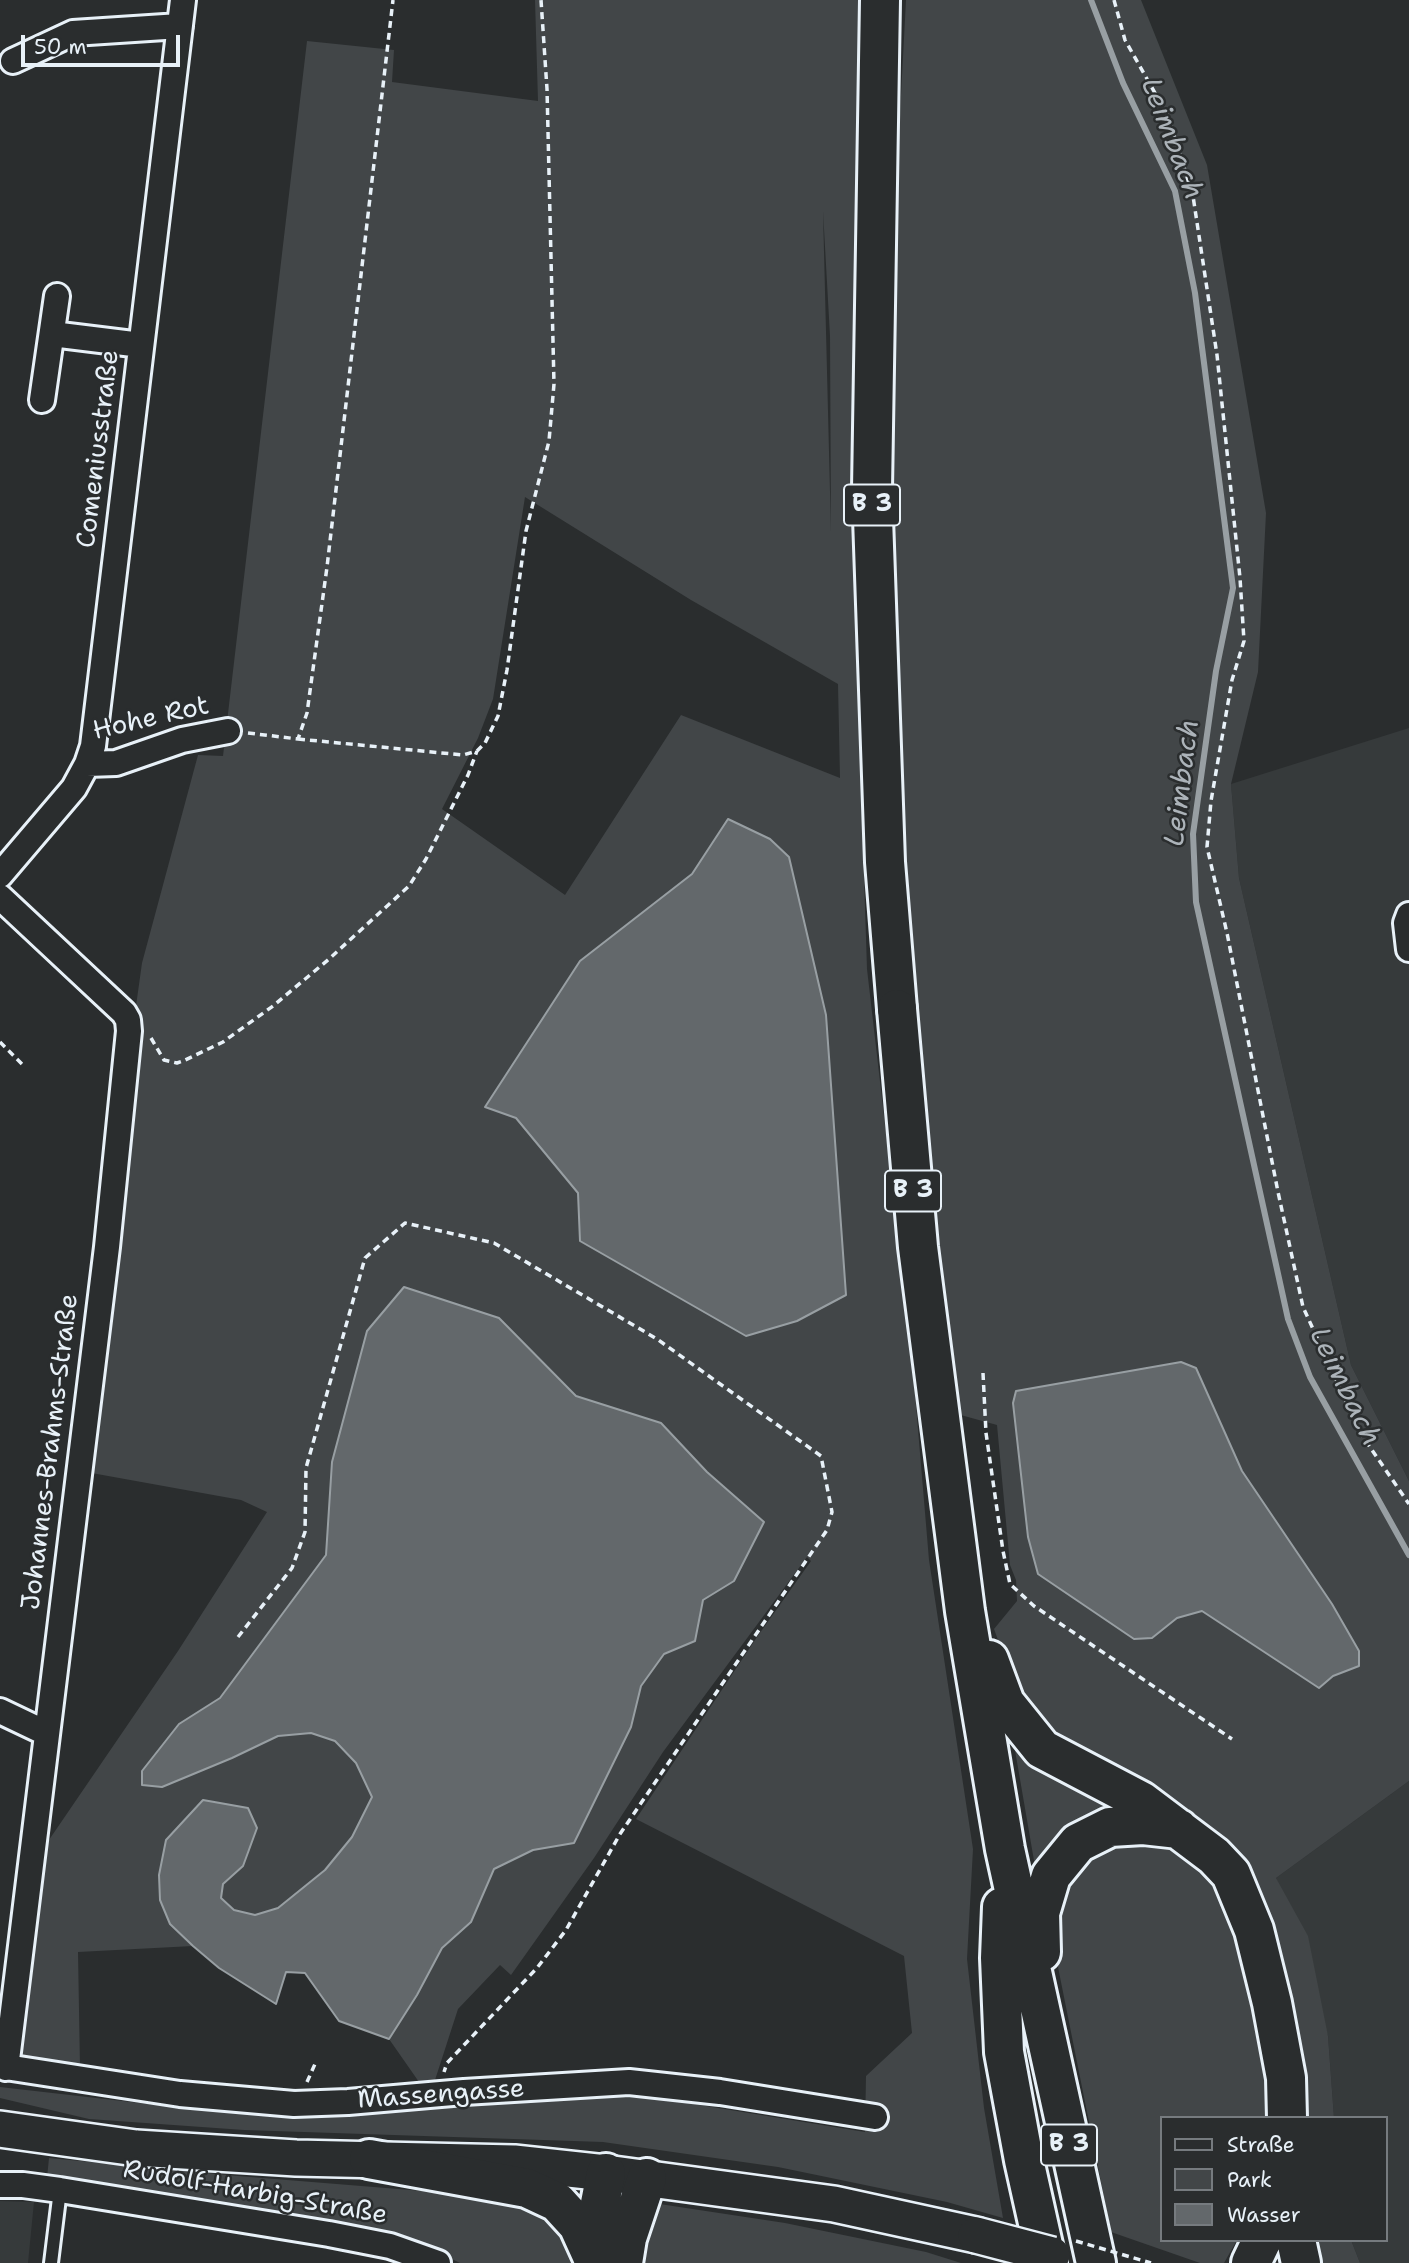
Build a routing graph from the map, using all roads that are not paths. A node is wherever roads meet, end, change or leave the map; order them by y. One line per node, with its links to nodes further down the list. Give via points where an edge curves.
1 (183, 0): 3 (street, Comeniusstraße)
2 (880, 0): 15 (main road, B 3, via 872,489 886,862 918,1247)
3 (180, 26): 4 (street, via 80,31); 7 (street, Comeniusstraße)
4 (13, 61)
5 (57, 296): 6 (street)
6 (52, 334): 7 (street); 8 (street)
7 (141, 345): 10 (street, Comeniusstraße, via 97,724)
8 (42, 400)
9 (228, 731): 10 (street, Hohe Rot, via 182,740 107,765)
10 (87, 764): 11 (street, Comeniusstraße, via 65,801)
11 (0, 875)
12 (0, 897): 17 (street, Johannes-Brahms-Straße, via 128,1020 107,1247)
13 (1409, 915): 14 (street)
14 (1409, 949)
15 (965, 1611): 18 (main road, via 992,1664 1005,1703 1042,1749 1141,1801); 19 (main road, B 3)
16 (0, 1711): 17 (street)
17 (46, 1734): 20 (street, Johannes-Brahms-Straße)
18 (1180, 1829): 21 (main road, via 1110,1826 1078,1843 1052,1876 1040,1913); 23 (main road, via 1231,1874 1254,1930 1286,2078)
19 (1005, 1849): 21 (main road, B 3); 37 (main road, via 1000,1958 1004,2052)
20 (11, 1927): 22 (street, Johannes-Brahms-Straße)
21 (1042, 2028): 39 (main road, B 3)
22 (3, 2067): 24 (street, Massengasse, via 180,2094 294,2104 629,2082)
23 (1287, 2116)
24 (875, 2117)
25 (0, 2129): 26 (main road, via 136,2148)
26 (369, 2160): 27 (main road, via 513,2163); 34 (main road, via 527,2188 557,2202)
27 (606, 2173): 28 (main road); 34 (main road, via 595,2229)
28 (647, 2178): 34 (main road, via 627,2238); 38 (main road, bridge, via 834,2204)
29 (12, 2185): 30 (street, Rudolf-Harbig-Straße)
30 (60, 2190): 35 (lane); 36 (street, Rudolf-Harbig-Straße, via 378,2243)
31 (1261, 2242): 40 (main road)
32 (1296, 2242): 41 (main road)
33 (1296, 2242): 42 (main road)
34 (603, 2261)
35 (51, 2263)
36 (438, 2263)
37 (1047, 2263)
38 (1077, 2263)
39 (1096, 2263)
40 (1251, 2263)
41 (1291, 2263)
42 (1301, 2263)

